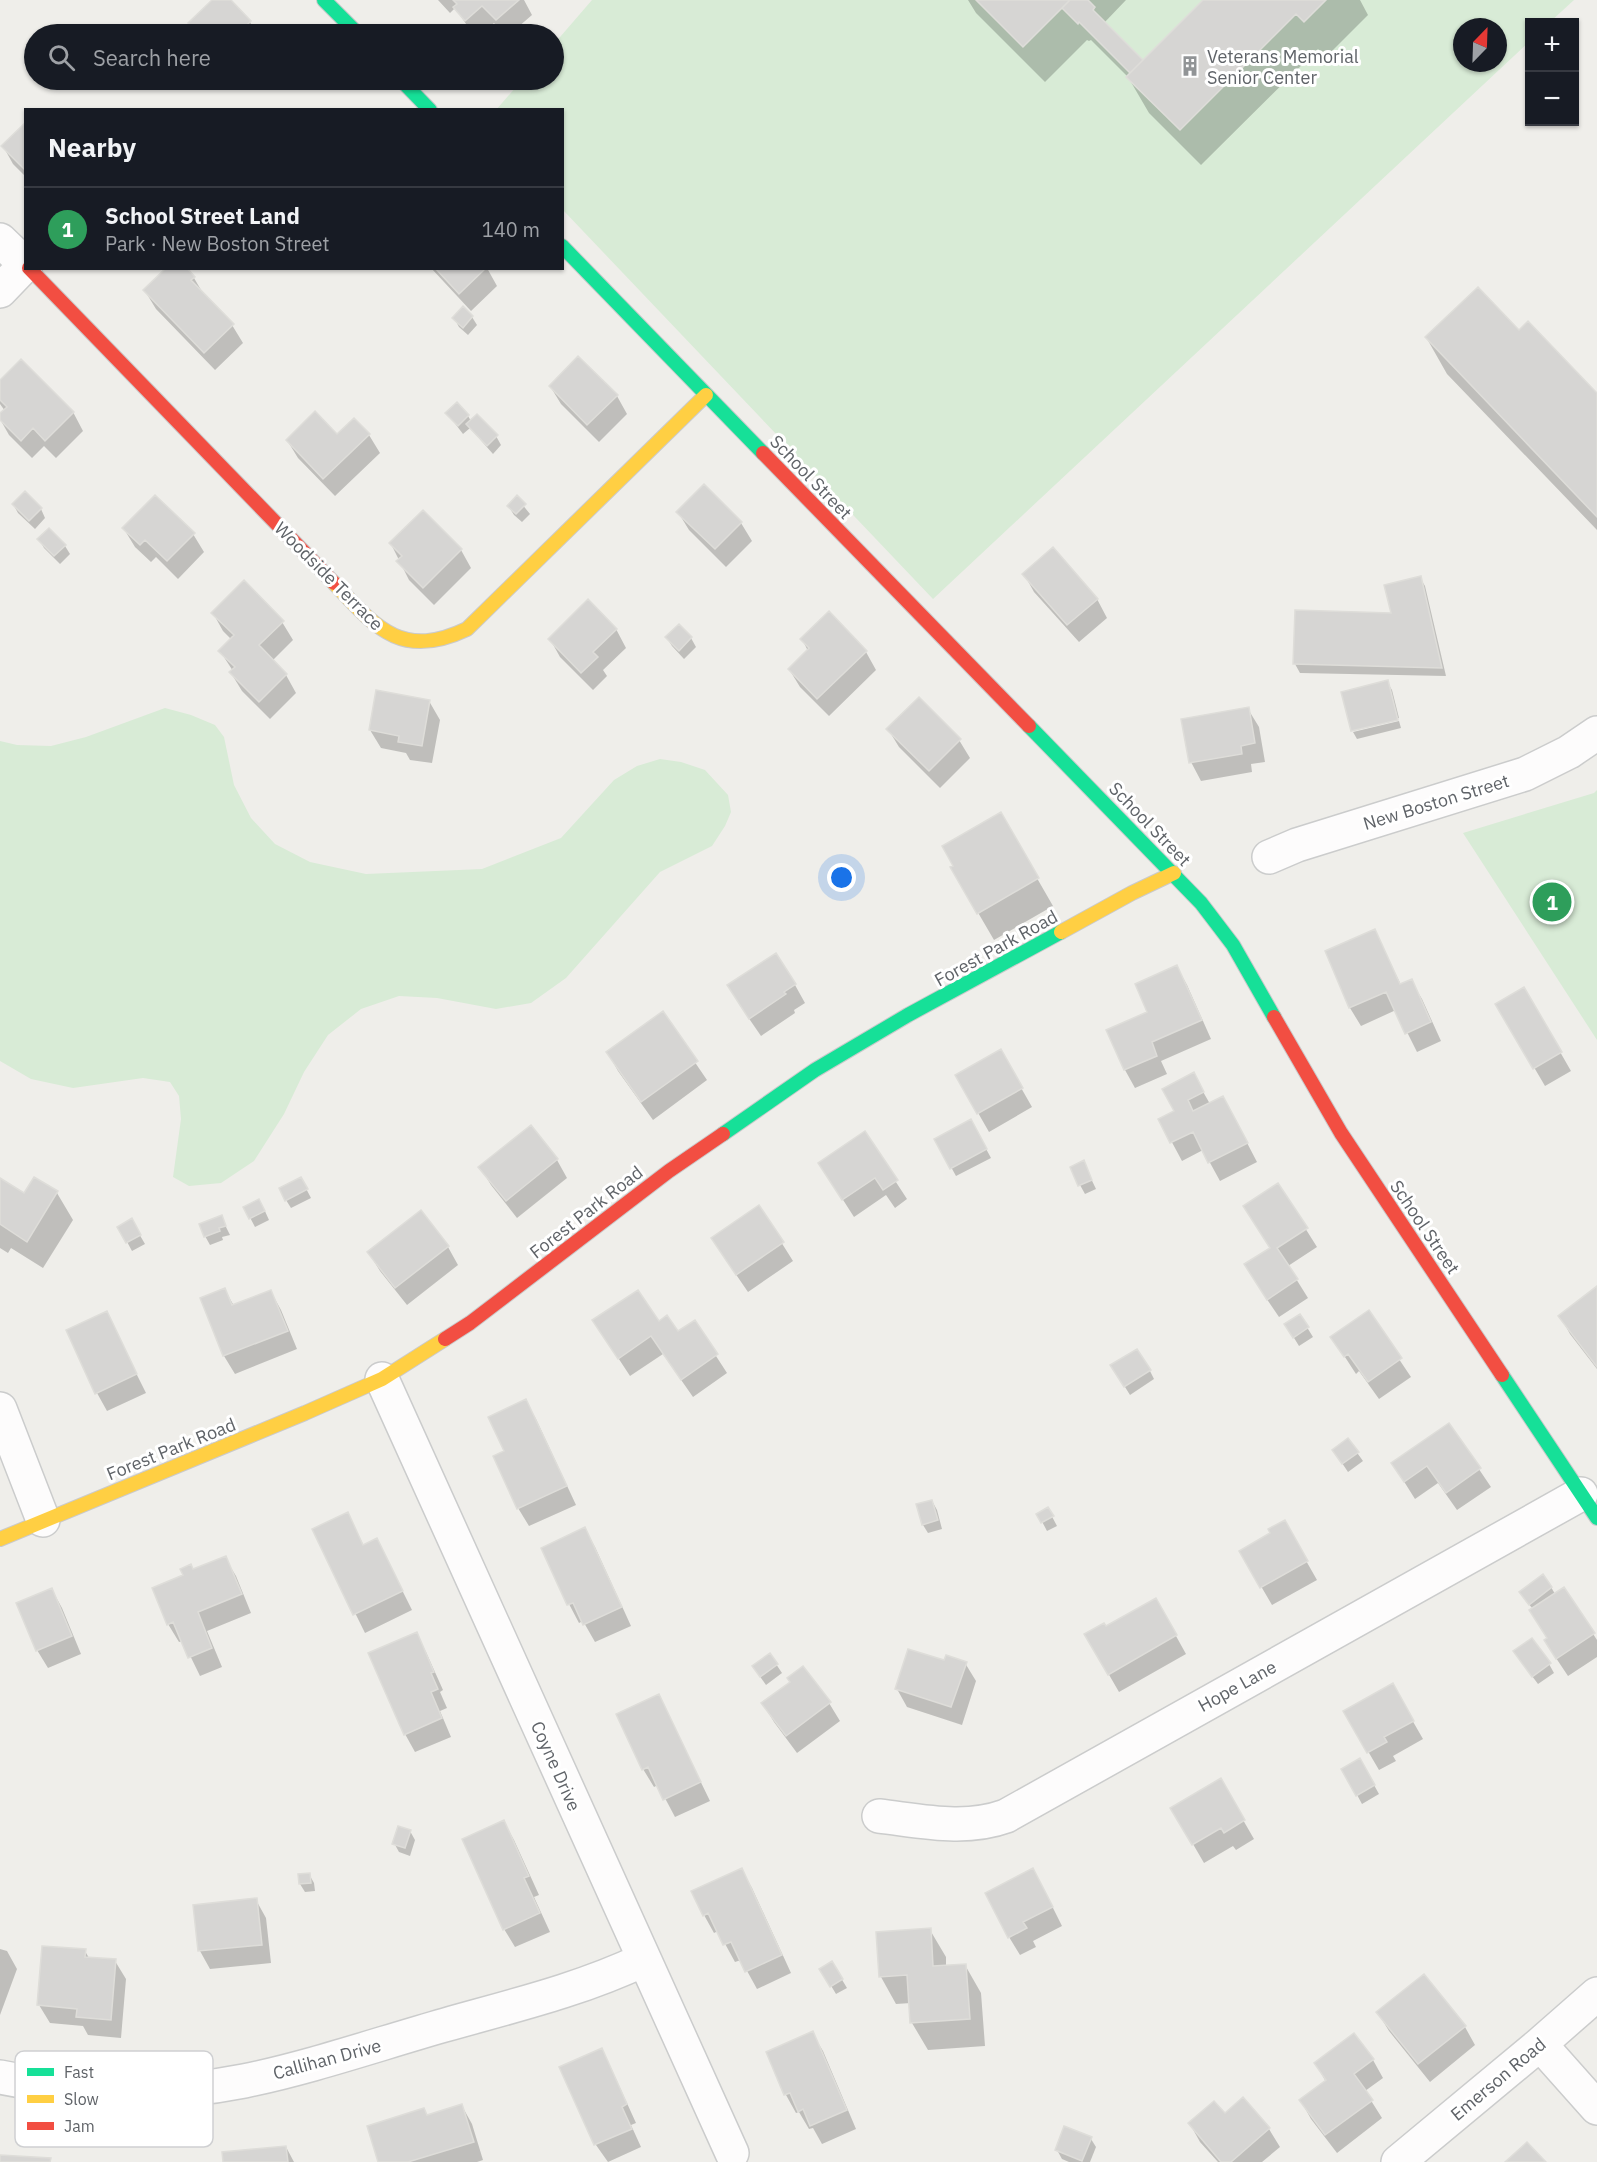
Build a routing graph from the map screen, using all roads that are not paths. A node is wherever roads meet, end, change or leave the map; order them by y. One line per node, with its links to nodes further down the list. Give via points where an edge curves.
1 (324, 0): 2 (street)
2 (348, 24)
3 (411, 90): 4 (street)
4 (428, 108)
5 (0, 240): 7 (street)
6 (564, 248): 11 (street, School Street)
7 (24, 264)
8 (24, 266): 10 (street)
9 (31, 270): 11 (street, Woodside Terrace, via 369,620 390,635 416,642 443,640 477,621)
10 (0, 291)
11 (706, 394): 14 (street, School Street)
12 (1597, 733): 13 (street, New Boston Street, via 1525,774)
13 (1269, 856)
14 (1174, 873): 15 (street, Forest Park Road, via 815,1070 669,1171 470,1323); 17 (street, School Street, via 1233,945 1341,1133)
15 (382, 1379): 18 (street, Forest Park Road); 21 (street, Coyne Drive)
16 (0, 1409): 18 (street)
17 (1589, 1506): 20 (street, Hope Lane, via 1006,1816 969,1825)
18 (43, 1520): 19 (street, Forest Park Road)
19 (0, 1539)
20 (879, 1816)
21 (643, 1960): 26 (street, Callihan Drive, via 561,1992 299,2067); 28 (street, Coyne Drive)
22 (1597, 1994): 23 (street, Emerson Road)
23 (1540, 2044): 27 (street); 29 (street, Emerson Road)
24 (0, 2077): 25 (street, Callihan Drive)
25 (15, 2080)
26 (213, 2085)
27 (1597, 2108)
28 (732, 2153)
29 (1398, 2162)

